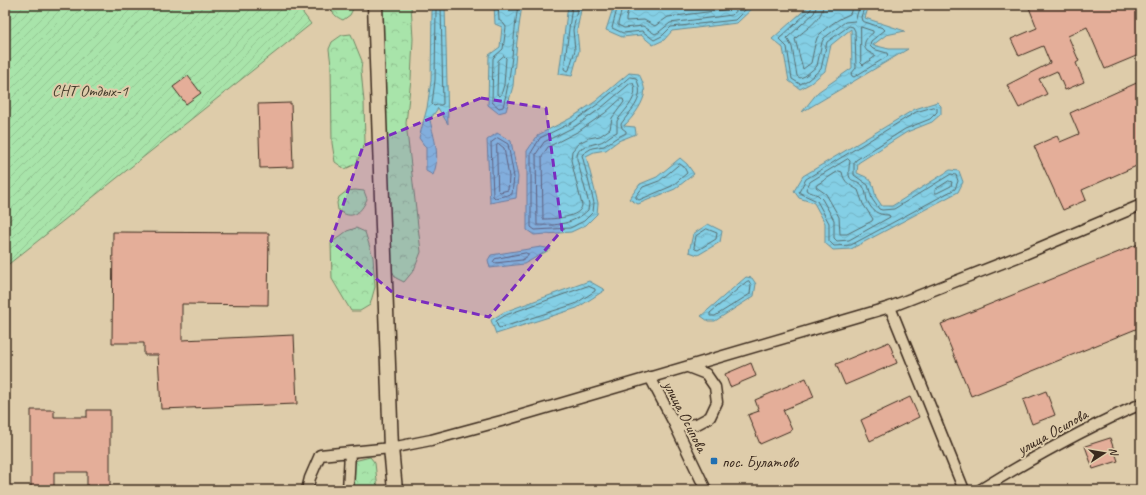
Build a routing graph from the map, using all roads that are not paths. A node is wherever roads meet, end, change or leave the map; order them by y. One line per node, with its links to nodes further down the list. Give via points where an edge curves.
1 (375, 5): 8 (main road)
2 (1141, 205): 3 (street)
3 (890, 307): 4 (street); 14 (street)
4 (688, 367): 5 (street); 7 (street, via 706,374 716,387 717,402 710,417 697,424 683,425)
5 (650, 377): 7 (street, улица Осипова); 8 (street, via 498,422)
6 (1141, 404): 15 (street, улица Осипова, via 1107,418)
7 (673, 420): 13 (street, улица Осипова)
8 (391, 448): 9 (street); 12 (main road)
9 (350, 452): 10 (street, via 320,455); 11 (street)
10 (307, 490)
11 (348, 490)
12 (395, 490)
13 (706, 490)
14 (964, 490)
15 (980, 490)

